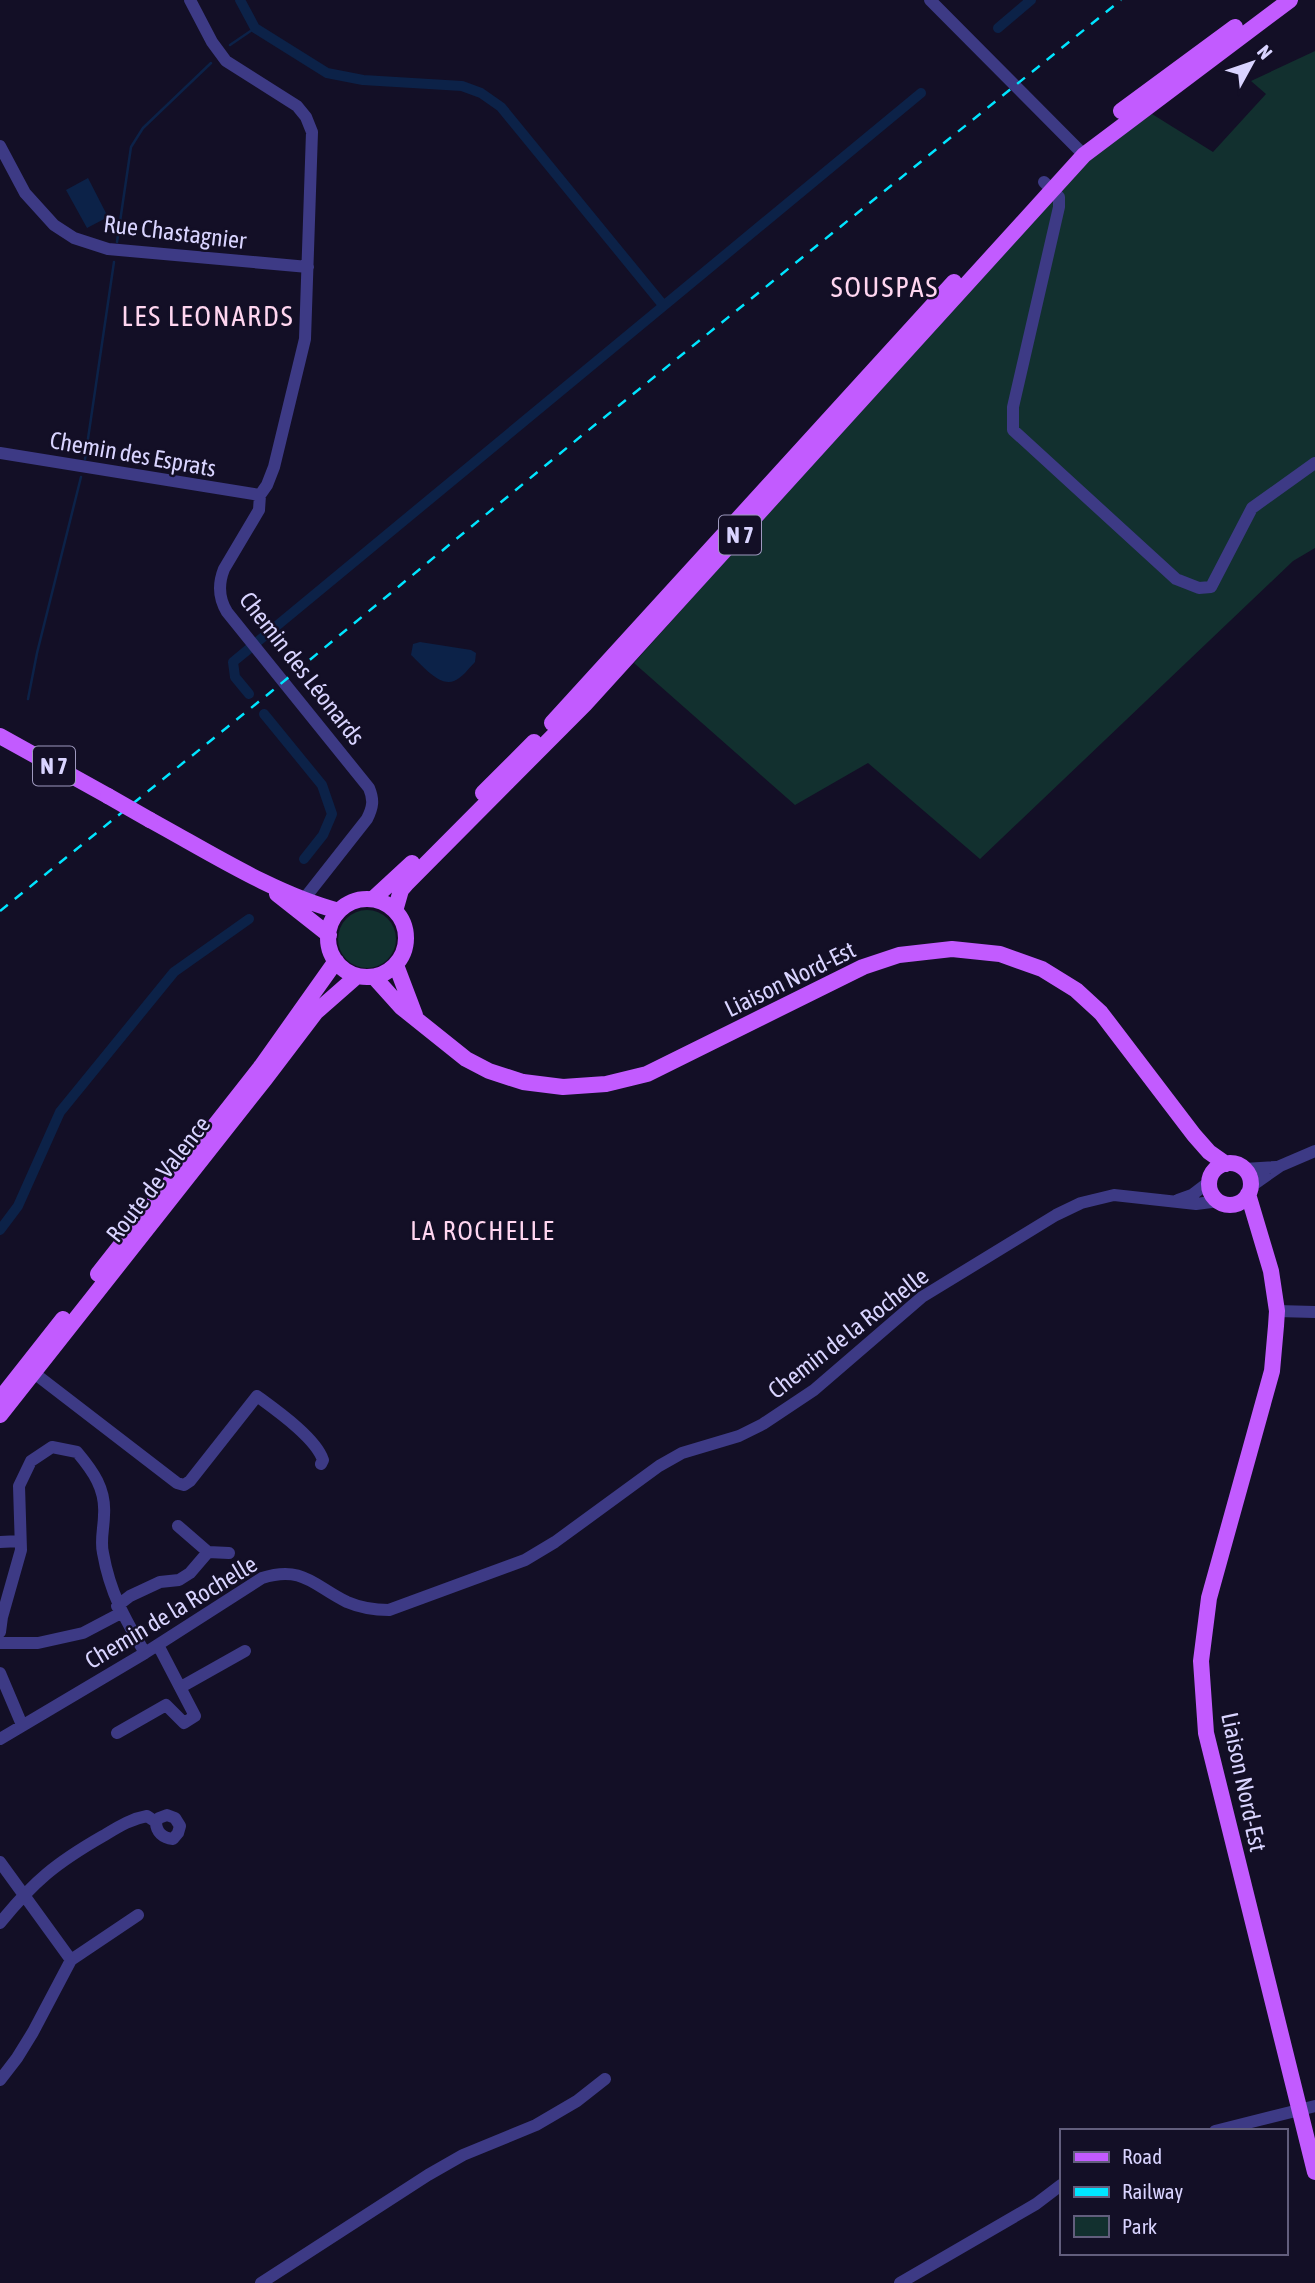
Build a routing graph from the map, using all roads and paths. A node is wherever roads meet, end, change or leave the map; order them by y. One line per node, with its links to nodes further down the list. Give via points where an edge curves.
1 (190, 0): 8 (street, Chemin des Léonards, via 226,61 297,106 306,117 312,132)
2 (930, 0): 6 (street)
3 (1272, 0): 6 (main road, N 7, via 1139,97)
4 (1290, 0): 6 (main road, N 7)
5 (0, 146): 8 (street, Rue Chastagnier, via 25,192 54,225 74,238 108,249)
6 (1081, 151): 7 (main road, N 7)
7 (1048, 186): 10 (street, via 1059,197 1059,207 1013,407 1013,430 1176,579 1199,588 1211,587 1252,508); 15 (main road, N 7, via 547,729); 17 (main road, N 7, via 585,704 407,883)
8 (309, 267): 11 (street, Chemin des Léonards, via 305,339 274,467)
9 (0, 453): 11 (street, Chemin des Esprats)
10 (1315, 463)
11 (260, 495): 14 (street, Chemin des Léonards, via 258,510 220,578 222,603 369,788 373,799 367,819)
12 (0, 736): 13 (main road, N 7, bridge)
13 (241, 869): 14 (main road, N 7); 18 (main road, N 7)
14 (304, 899): 16 (main road, N 7)
15 (373, 899): 16 (main road, via 356,901); 17 (main road)
16 (339, 911): 18 (main road)
17 (395, 911): 20 (main road, via 406,938)
18 (328, 935): 19 (main road)
19 (336, 961): 21 (main road); 37 (main road, Route de Valence, via 266,1059)
20 (396, 965): 22 (main road); 23 (main road)
21 (357, 976): 22 (main road); 36 (main road, Route de Valence, via 316,1012)
22 (374, 976): 23 (main road, Liaison Nord-Est)
23 (417, 1021): 24 (main road, Liaison Nord-Est, via 489,1071 523,1082 563,1087 606,1084 647,1074 863,967 899,955 952,949 1000,954 1042,970 1085,998 1133,1052)
24 (1194, 1135): 26 (main road, Liaison Nord-Est); 29 (main road, Liaison Nord-Est, via 1205,1155)
25 (1315, 1151): 27 (street)
26 (1226, 1164): 28 (main road); 29 (main road, via 1217,1167)
27 (1280, 1166): 28 (street); 30 (street)
28 (1244, 1169): 30 (main road)
29 (1210, 1179): 31 (street, via 1192,1195); 32 (main road, via 1211,1193)
30 (1249, 1190): 32 (main road, via 1241,1201); 33 (main road, Liaison Nord-Est)
31 (1174, 1201): 32 (street, Chemin de la Rochelle); 48 (street, Chemin de la Rochelle, via 1114,1195 1056,1214 922,1297 814,1390 763,1424 659,1466 525,1560 389,1610 369,1610 306,1577 281,1572 262,1578)
32 (1225, 1203): 33 (main road, Liaison Nord-Est)
33 (1260, 1237): 34 (main road, Liaison Nord-Est)
34 (1277, 1311): 35 (street); 66 (main road, Liaison Nord-Est, via 1272,1371 1209,1598 1200,1661 1206,1733)
35 (1315, 1312)
36 (34, 1373): 38 (main road, Route de Valence); 39 (street, via 177,1483 190,1481 257,1396 320,1452)
37 (0, 1398)
38 (0, 1415)
39 (321, 1464)
40 (178, 1526): 43 (street)
41 (20, 1541): 42 (street); 45 (street, via 19,1486 31,1461 52,1447 77,1452 97,1477 105,1510 102,1549); 46 (street)
42 (0, 1542)
43 (208, 1552): 44 (street); 45 (street, via 190,1573 130,1596)
44 (229, 1553)
45 (119, 1609): 47 (street, via 83,1633 38,1643); 50 (street)
46 (0, 1632)
47 (0, 1643)
48 (158, 1645): 50 (street, Chemin de la Rochelle); 53 (street)
49 (245, 1651): 53 (street)
50 (145, 1653): 55 (street, Chemin de la Rochelle)
51 (0, 1673): 52 (street)
52 (3, 1690): 55 (street)
53 (183, 1690): 54 (street); 54 (street, via 195,1716 184,1723)
54 (166, 1705): 56 (street)
55 (22, 1725): 57 (street, Chemin de la Rochelle)
56 (117, 1733)
57 (0, 1739)
58 (178, 1833): 60 (street, via 180,1826 167,1815 156,1822 147,1816 132,1819 63,1860)
59 (0, 1862): 60 (street)
60 (23, 1895): 62 (street); 63 (street)
61 (138, 1915): 63 (street)
62 (0, 1923)
63 (71, 1960): 65 (street)
64 (605, 2079): 70 (street, via 522,2132 438,2169)
65 (0, 2080)
66 (1307, 2108): 67 (street); 68 (main road, Liaison Nord-Est)
67 (1223, 2129)
68 (1315, 2172)
69 (1060, 2186): 71 (street)
70 (261, 2283)
71 (900, 2283)

